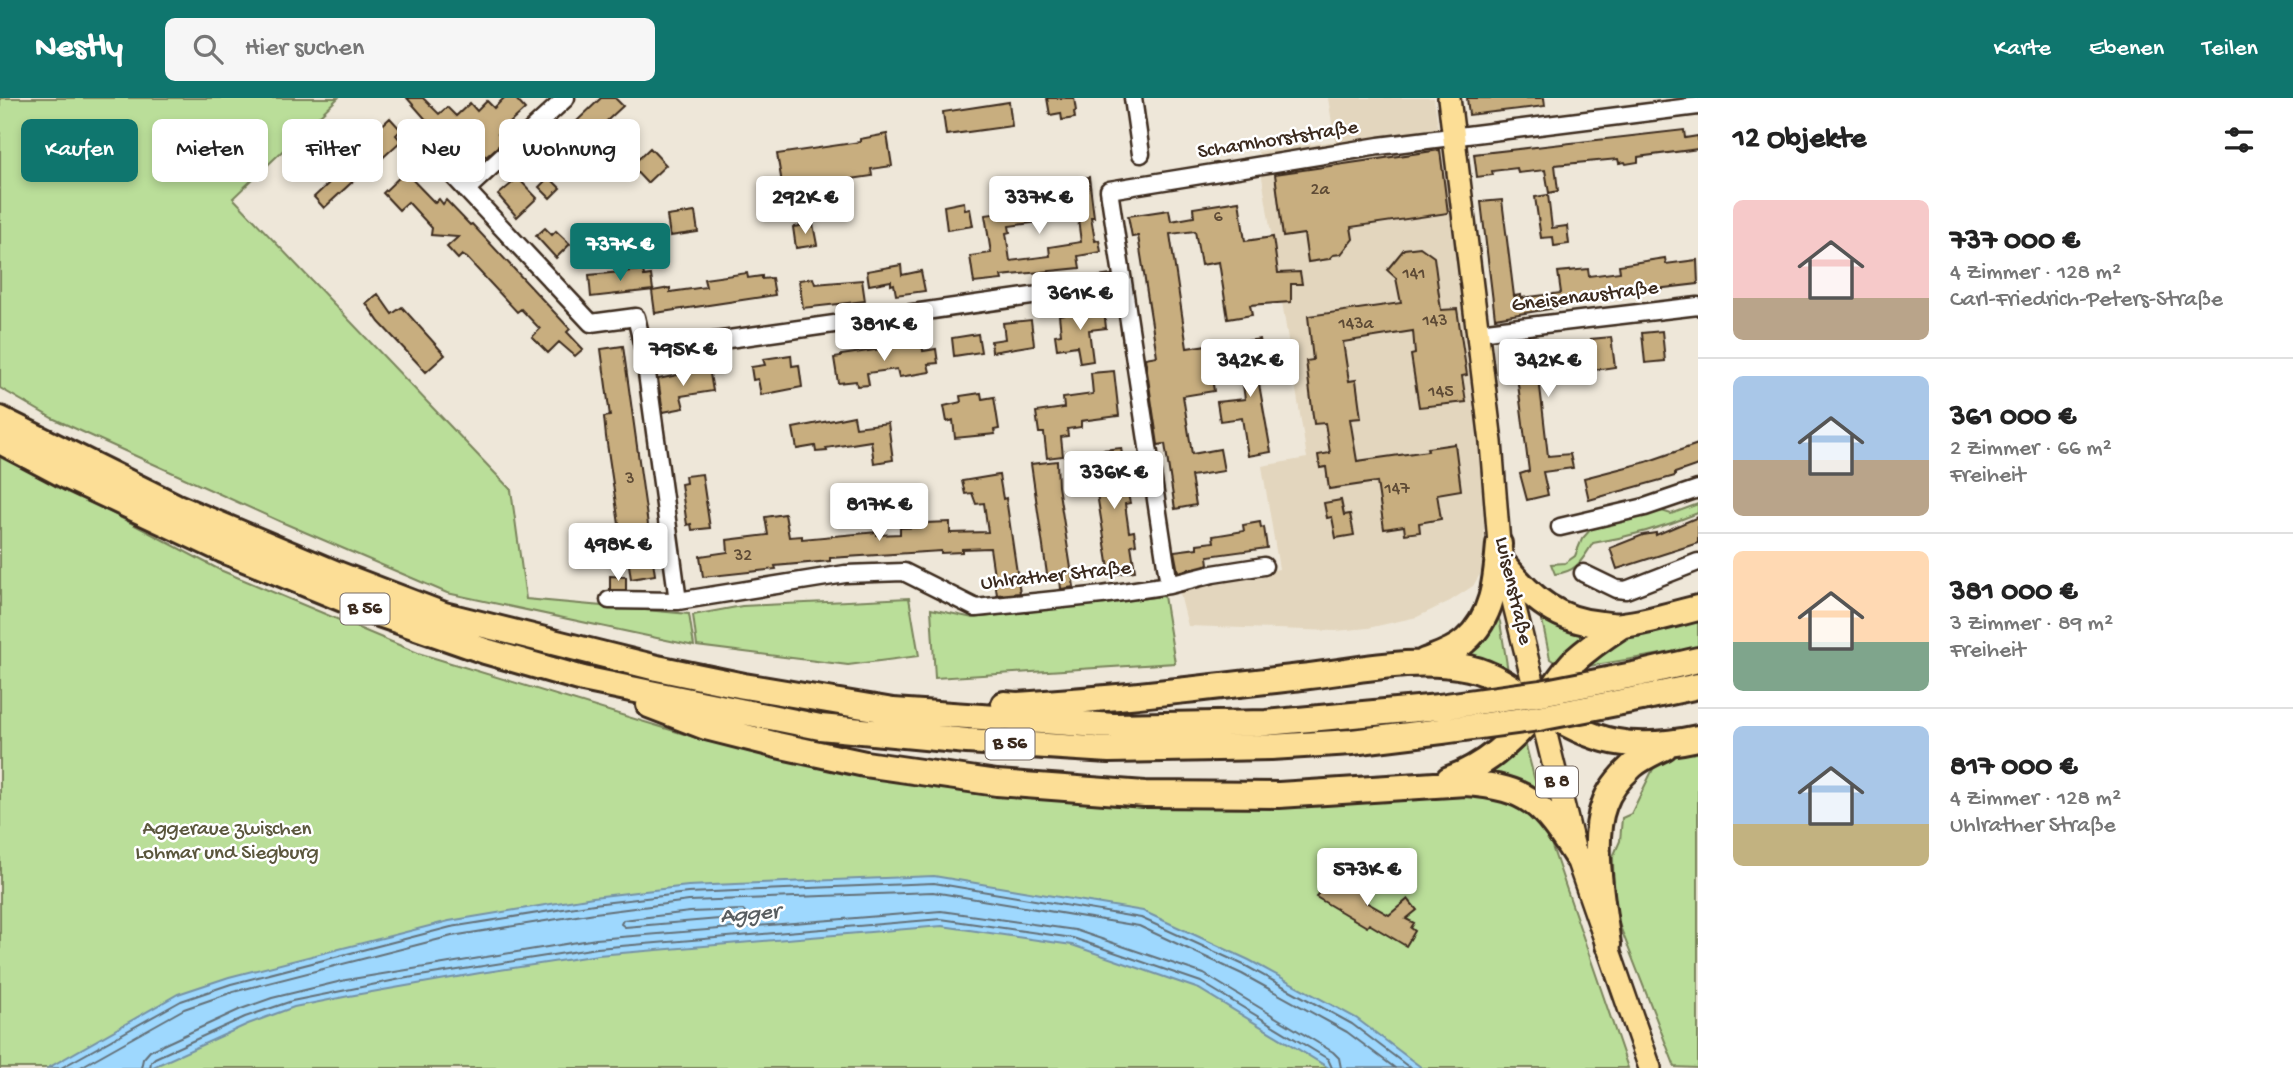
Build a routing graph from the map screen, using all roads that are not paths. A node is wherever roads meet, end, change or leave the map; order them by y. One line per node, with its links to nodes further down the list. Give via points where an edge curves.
1 (566, 98): 8 (street)
2 (1133, 98): 6 (street)
3 (1449, 98): 5 (main road, Luisenstraße)
4 (1698, 106): 5 (street, Scharnhorststraße)
5 (1453, 136): 9 (street, Scharnhorststraße, via 1109,190); 11 (main road, Luisenstraße)
6 (1141, 154)
7 (459, 182): 8 (street)
8 (466, 190): 12 (street, via 591,323 636,317)
9 (1123, 283): 12 (street); 22 (street)
10 (1698, 306): 11 (street, Gneisenaustraße)
11 (1478, 332): 17 (main road, Luisenstraße)
12 (644, 351): 24 (street)
13 (0, 419): 30 (highway, B 56, via 175,506 444,615)
14 (0, 441): 29 (highway, B 56, via 154,518 338,598 485,651)
15 (1698, 489): 16 (street, via 1645,508)
16 (1560, 527)
17 (1499, 544): 20 (main road, Luisenstraße); 28 (highway, via 1496,586 1486,614 1465,642)
18 (1698, 562): 21 (street, via 1626,590)
19 (1264, 566): 22 (street, Uhlrather Straße)
20 (1506, 568): 26 (highway, via 1552,611 1591,624); 33 (main road, Luisenstraße)
21 (1583, 573)
22 (1169, 585): 24 (street, Uhlrather Straße, via 976,608 904,572 845,574)
23 (609, 600): 24 (street, Uhlrather Straße)
24 (678, 601)
25 (1698, 608): 26 (highway)
26 (1621, 626): 33 (highway, via 1572,664)
27 (1698, 660): 31 (highway, B 56)
28 (1421, 663): 30 (highway, via 1017,705 802,686); 33 (highway, via 1482,672)
29 (583, 679): 34 (highway, B 56, via 820,727 1096,749 1352,742); 37 (highway, via 706,727 777,746 997,783 1159,794 1279,795)
30 (744, 686): 34 (highway, B 56, via 893,711 1114,726)
31 (1640, 686): 32 (highway, B 56); 34 (highway, B 56, bridge, via 1541,693)
32 (1698, 686)
33 (1539, 707): 36 (highway, via 1609,741); 37 (highway, via 1479,766); 38 (main road, Luisenstraße / B 8)
34 (1441, 719)
35 (1698, 738): 36 (highway)
36 (1669, 745): 39 (highway, via 1634,764 1613,786 1604,804 1599,851)
37 (1427, 786): 38 (highway, via 1466,783 1517,792 1552,819)
38 (1576, 856): 39 (main road, Luisenstraße / B 8)
39 (1608, 945): 40 (main road, Luisenstraße / B 8)
40 (1650, 1068)

